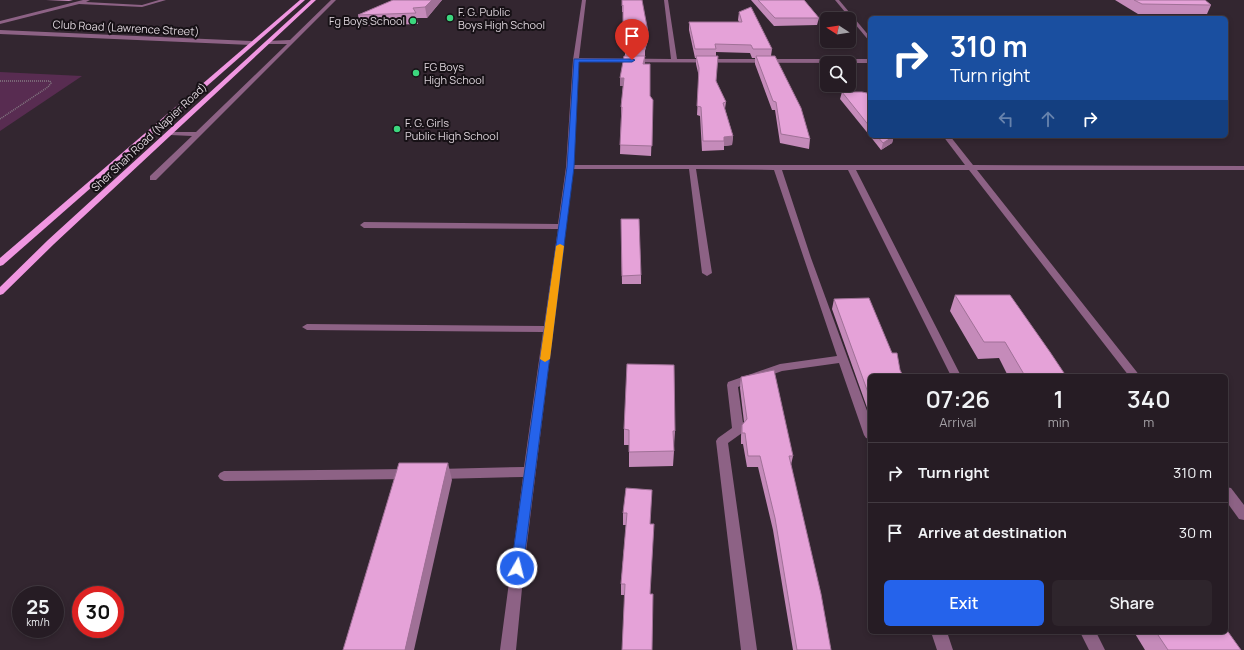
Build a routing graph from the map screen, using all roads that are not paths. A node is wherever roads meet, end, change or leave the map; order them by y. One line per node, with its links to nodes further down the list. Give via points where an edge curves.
1 (88, 0): 9 (street)
2 (164, 0): 9 (street, via 142,6)
3 (302, 0): 15 (main road, Sher Shah Road (Napier Road))
4 (314, 0): 13 (main road, Sher Shah Road (Napier Road))
5 (334, 0): 14 (street)
6 (584, 0): 16 (street)
7 (666, 0): 17 (street)
8 (837, 0): 12 (street)
9 (80, 2): 10 (street)
10 (0, 23)
11 (0, 32): 15 (street, Club Road (Lawrence Street))
12 (868, 38)
13 (269, 42): 14 (street); 19 (main road, Sher Shah Road (Napier Road))
14 (292, 42): 20 (street)
15 (252, 43): 31 (main road, Sher Shah Road (Napier Road))
16 (576, 60): 17 (street); 22 (street)
17 (674, 60): 18 (street)
18 (868, 61)
19 (170, 133): 20 (street); 33 (main road, Sher Shah Road (Napier Road))
20 (198, 134): 28 (street)
21 (948, 138): 26 (street)
22 (570, 167): 23 (street); 30 (street)
23 (692, 167): 24 (street); 32 (street)
24 (777, 167): 25 (street); 36 (street)
25 (851, 168): 26 (street); 37 (street)
26 (971, 168): 27 (street); 38 (street)
27 (1244, 168)
28 (153, 178)
29 (364, 224): 30 (street)
30 (562, 227): 35 (street)
31 (0, 263)
32 (707, 273)
33 (0, 292)
34 (307, 327): 35 (street)
35 (549, 329): 40 (street)
36 (843, 359): 39 (street); 47 (street, via 780,368 732,385 738,430 722,441)
37 (955, 374)
38 (1132, 374)
39 (868, 429)
40 (530, 472): 41 (street); 46 (street)
41 (224, 476)
42 (1228, 495): 43 (street)
43 (1244, 515)
44 (940, 634): 48 (street)
45 (1089, 634): 49 (street)
46 (508, 650)
47 (749, 650)
48 (945, 650)
49 (1097, 650)

